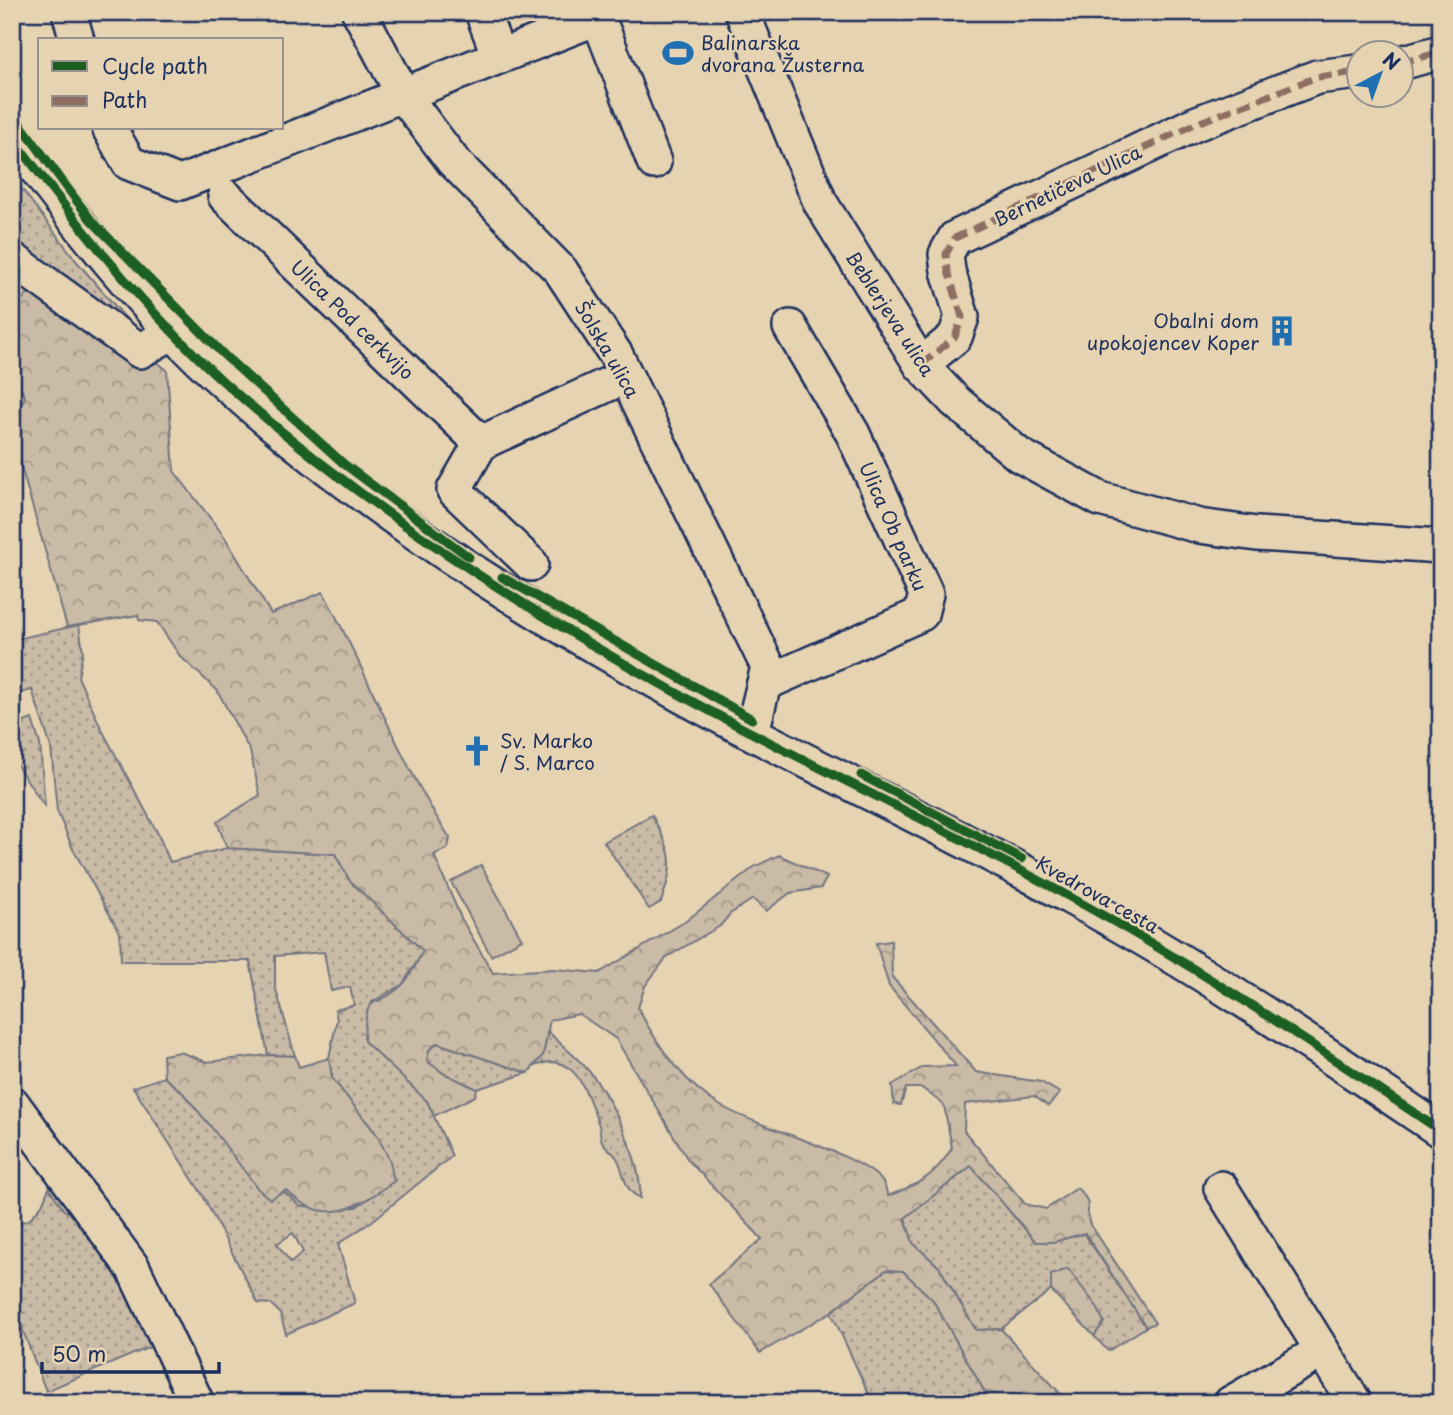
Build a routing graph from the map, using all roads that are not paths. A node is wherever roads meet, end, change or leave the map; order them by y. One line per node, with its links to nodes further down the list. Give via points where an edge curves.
1 (69, 12): 6 (street)
2 (359, 12): 13 (street, Šolska ulica)
3 (482, 12): 10 (street)
4 (742, 12): 21 (street, Beblerjeva ulica, via 820,202)
5 (597, 15): 10 (street); 16 (street)
6 (76, 38)
7 (1441, 41): 8 (street)
8 (1441, 47)
9 (1441, 52): 11 (street)
10 (499, 56): 13 (street)
11 (1414, 59)
12 (1344, 74): 21 (street, Bernetičeva Ulica, via 1317,77 1195,124 955,238 946,254 962,317 955,337)
13 (404, 96): 14 (street, via 180,183 129,163); 22 (street, Šolska ulica, via 453,161 561,271)
14 (111, 130)
15 (12, 137): 20 (street, Kvedrova cesta, via 132,288)
16 (654, 162)
17 (225, 196): 23 (street, Ulica Pod cerkvijo)
18 (12, 259): 20 (street, via 140,351)
19 (790, 327): 26 (street, Ulica Ob parku, via 853,434 926,594 921,614)
20 (173, 331): 27 (street, Kvedrova cesta, via 231,388 421,539 524,604)
21 (920, 365): 24 (street, Beblerjeva ulica, via 1018,455 1100,499 1199,526 1257,534)
22 (626, 376): 23 (street); 26 (street, Šolska ulica, via 768,667)
23 (481, 443): 25 (street, via 454,490)
24 (1441, 546)
25 (531, 564)
26 (764, 684): 27 (street, Šolska ulica)
27 (752, 732): 29 (street, Kvedrova cesta, via 1125,927)
28 (12, 1102): 32 (street, via 133,1268)
29 (1441, 1131)
30 (1221, 1188): 31 (street)
31 (1322, 1352): 33 (street); 34 (street)
32 (197, 1403)
33 (1231, 1403)
34 (1356, 1403)

